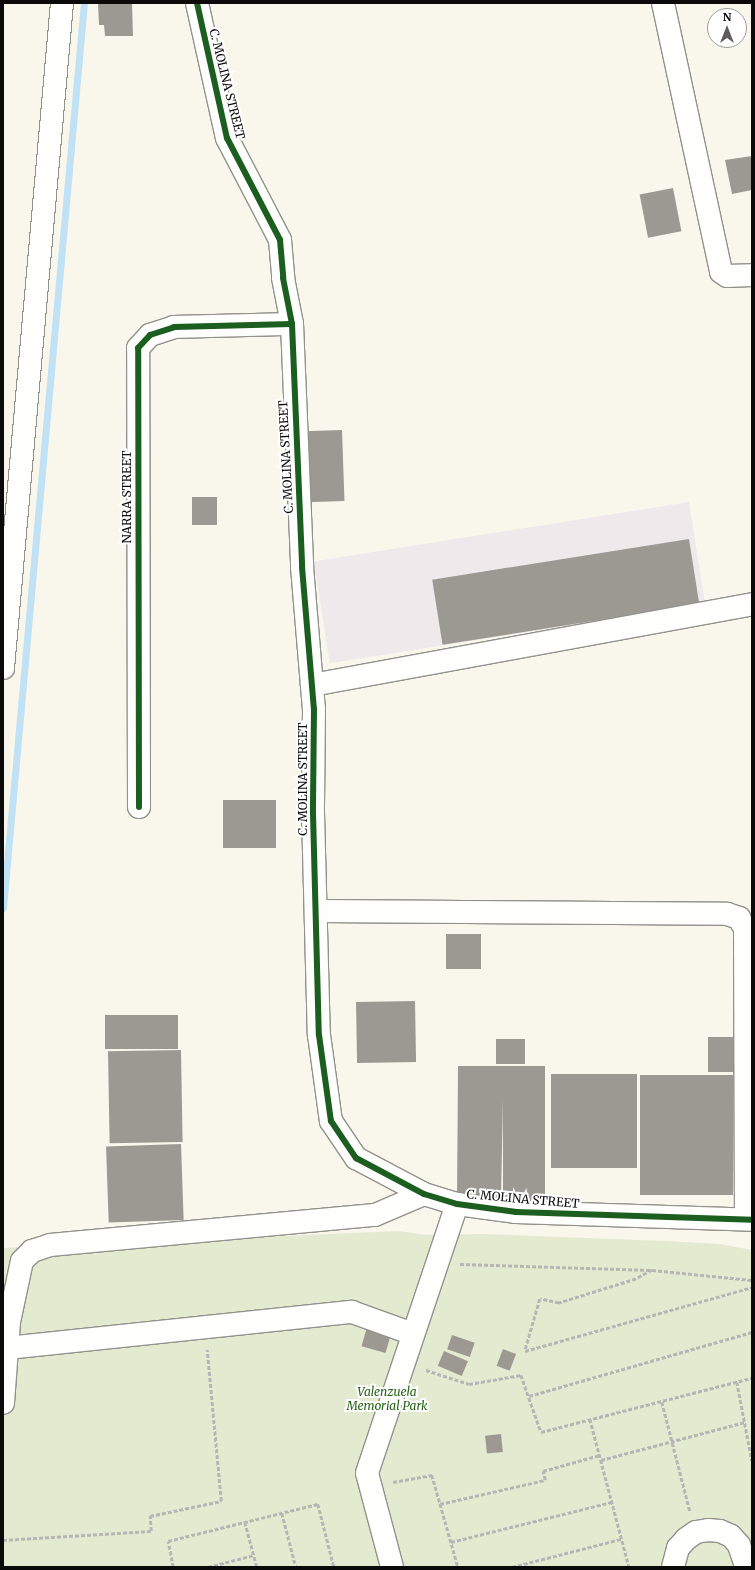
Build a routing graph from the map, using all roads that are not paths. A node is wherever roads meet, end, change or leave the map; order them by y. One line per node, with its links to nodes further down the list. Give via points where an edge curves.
1 (62, 3): 6 (street)
2 (197, 3): 5 (street, C. MOLINA STREET, via 227,138 280,240 283,278)
3 (663, 3): 4 (street, via 721,272 727,276)
4 (752, 275)
5 (292, 324): 9 (street, C. MOLINA STREET, via 302,567); 10 (street, NARRA STREET, via 174,327 150,335 138,348)
6 (7, 571): 8 (street)
7 (752, 604): 9 (street)
8 (3, 668)
9 (312, 685): 11 (street, C. MOLINA STREET)
10 (139, 807)
11 (316, 911): 12 (street, via 727,914 739,918 745,929); 14 (street, C. MOLINA STREET, via 319,1035 331,1121 356,1158)
12 (749, 989): 13 (street)
13 (750, 1116): 16 (street)
14 (424, 1194): 15 (street, C. MOLINA STREET); 18 (street, via 375,1215 50,1245 32,1251 22,1260 9,1322)
15 (457, 1204): 16 (street, C. MOLINA STREET, via 532,1212); 17 (street)
16 (749, 1219)
17 (413, 1334): 18 (street, via 352,1312); 20 (street, via 367,1473)
18 (8, 1348): 19 (street)
19 (3, 1403)
20 (392, 1567)
21 (673, 1567): 22 (street, via 678,1548 696,1532 720,1531 731,1536 739,1545)
22 (746, 1567)

